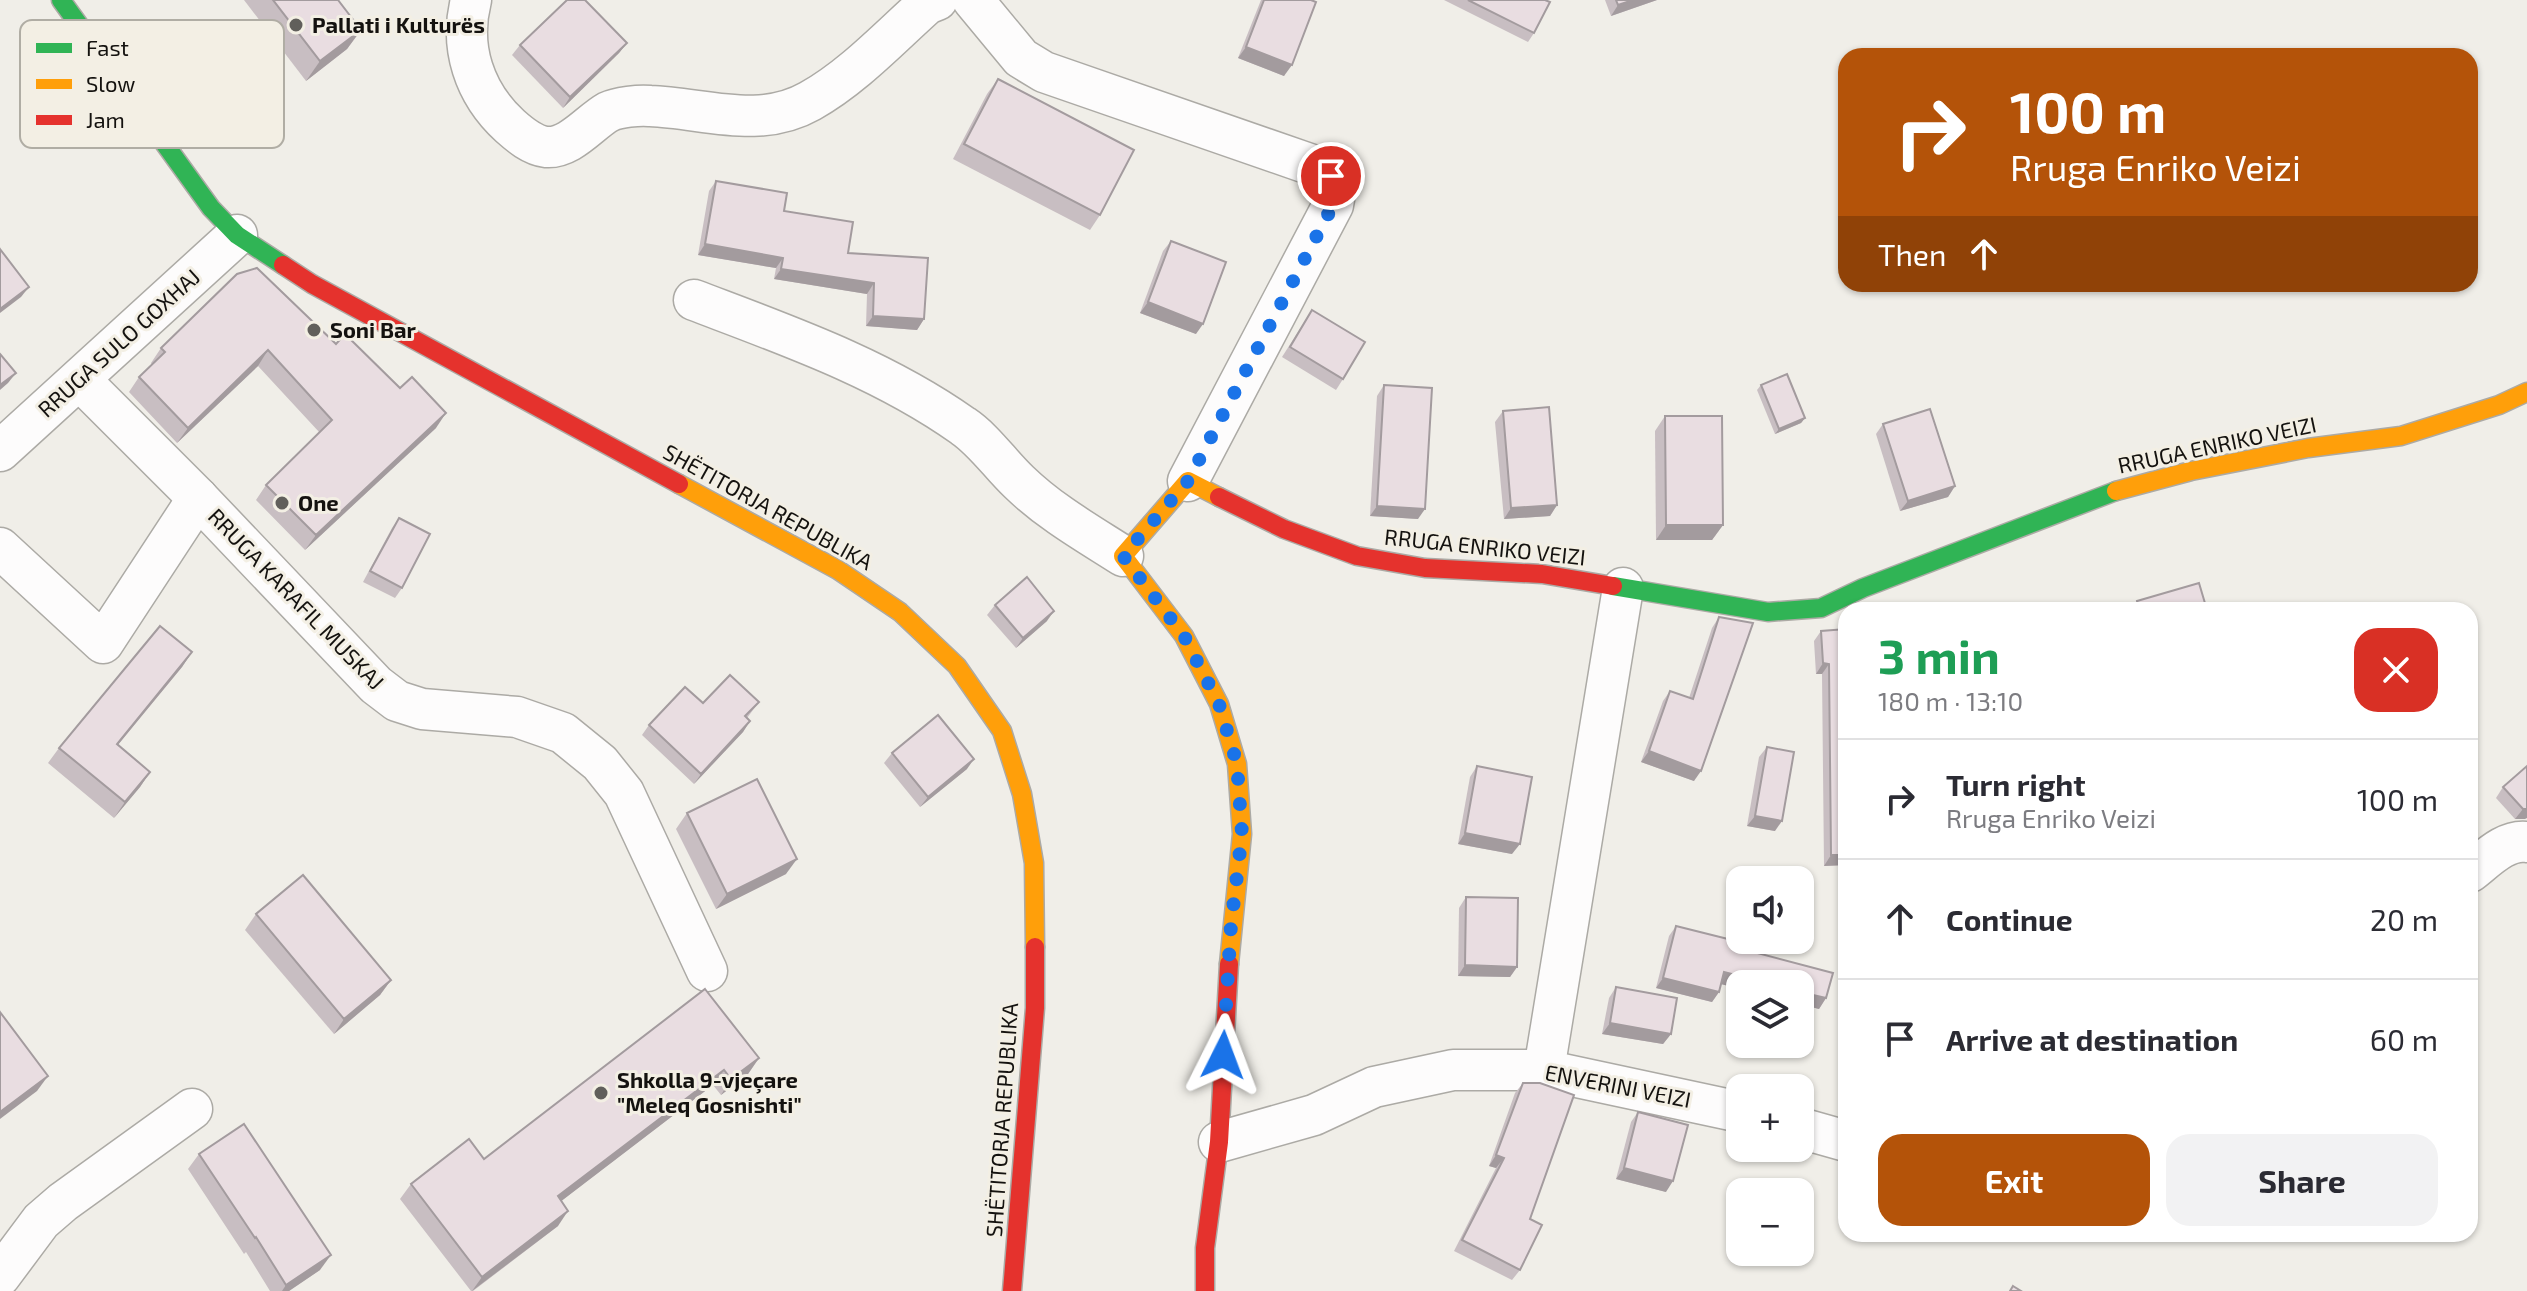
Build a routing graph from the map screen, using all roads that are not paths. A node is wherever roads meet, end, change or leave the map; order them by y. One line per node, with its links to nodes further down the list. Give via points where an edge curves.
1 (61, 0): 5 (street, SHËTITORJA REPUBLIKA)
2 (471, 0): 3 (street, via 468,55 478,86 523,138 547,147 576,138 610,111 648,106 771,115 809,102)
3 (937, 0)
4 (973, 0): 12 (street, via 1021,58 1044,72 1318,167 1331,176 1336,190 1333,205)
5 (75, 20)
6 (168, 148): 7 (street, SHËTITORJA REPUBLIKA)
7 (237, 235): 9 (street, RRUGA SULO GOXHAJ); 30 (street, SHËTITORJA REPUBLIKA, via 312,284 838,570 900,612 957,666 1002,731 1022,794 1034,863 1035,1008)
8 (694, 300): 15 (street, via 818,347 904,388 967,428 1060,516)
9 (80, 380): 11 (street, RRUGA SULO GOXHAJ); 13 (street, RRUGA KARAFIL MUSKAJ)
10 (2527, 392): 17 (street, RRUGA ENRIKO VEIZI, via 2401,436 2308,448 2107,493)
11 (0, 451)
12 (1188, 481): 15 (street); 16 (street, RRUGA ENRIKO VEIZI, via 1284,529 1357,556 1425,568 1542,574)
13 (198, 498): 14 (street, via 103,643); 21 (street, RRUGA KARAFIL MUSKAJ, via 397,701 422,709 517,717 563,733 600,763 624,793)
14 (0, 548)
15 (1123, 556): 27 (street, via 1184,636 1219,704 1237,764 1242,834)
16 (1623, 588): 18 (street, RRUGA ENRIKO VEIZI, via 1768,612); 22 (street)
17 (1872, 599)
18 (1838, 605)
19 (2527, 842): 20 (street, via 2504,847)
20 (2478, 866)
21 (707, 971)
22 (1544, 1070): 24 (street, ENVERINI VEIZI); 27 (street, ENVERINI VEIZI, via 1453,1070 1374,1087 1314,1115)
23 (192, 1109): 28 (street, via 41,1221)
24 (1726, 1109)
25 (1814, 1132): 26 (street)
26 (1838, 1139)
27 (1219, 1142): 31 (street, via 1205,1248)
28 (0, 1278): 29 (street)
29 (6, 1291)
30 (1012, 1291)
31 (1205, 1291)

